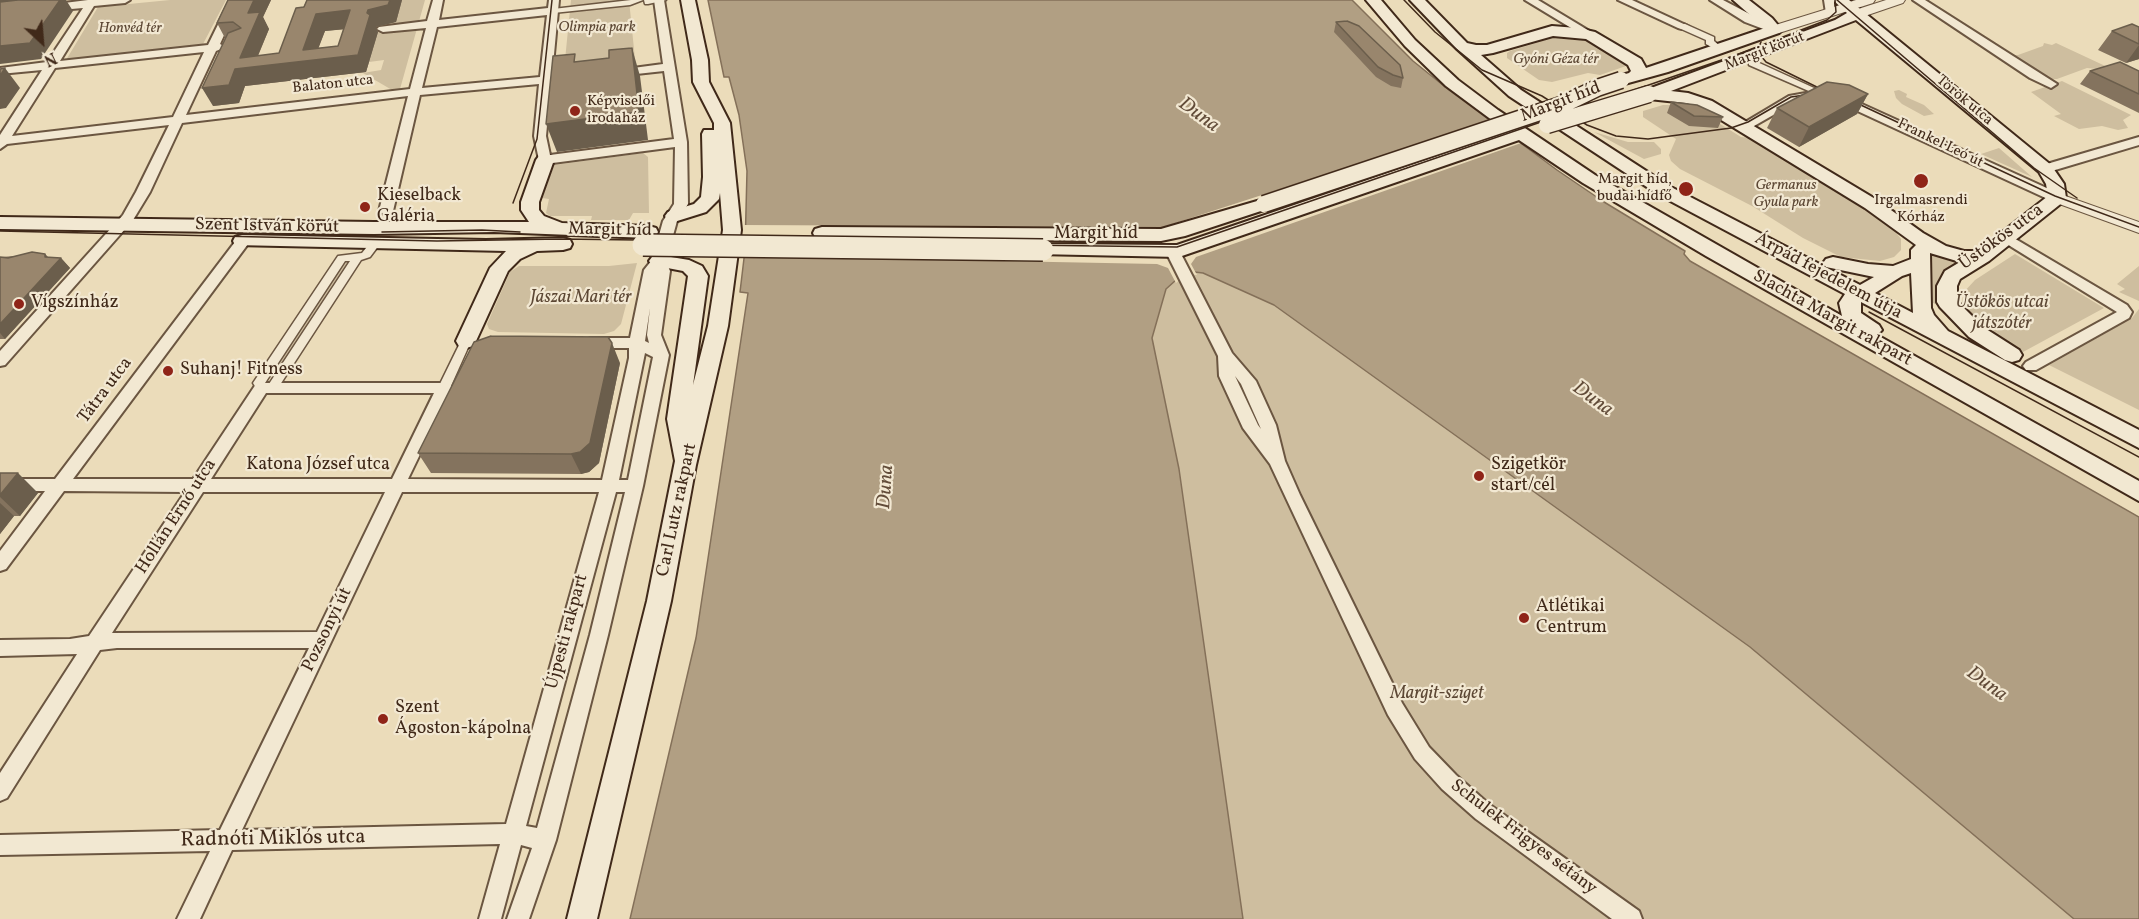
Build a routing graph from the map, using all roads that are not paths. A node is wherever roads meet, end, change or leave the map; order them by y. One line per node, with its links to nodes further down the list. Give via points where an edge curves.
1 (125, 0): 17 (street)
2 (235, 0): 33 (street)
3 (438, 0): 23 (street)
4 (639, 0): 18 (street, via 573,9)
5 (648, 0): 6 (street)
6 (660, 0): 36 (street)
7 (688, 0): 47 (main road, via 701,82)
8 (1373, 0): 21 (main road)
9 (1417, 0): 30 (main road)
10 (1530, 0): 22 (street)
11 (1623, 0): 24 (street)
12 (1716, 0): 26 (street)
13 (1740, 0): 26 (main road)
14 (1869, 0): 19 (street)
15 (1899, 0): 19 (street)
16 (1918, 0): 42 (street)
17 (92, 2): 20 (street); 35 (street)
18 (554, 5): 23 (street); 41 (street)
19 (1840, 6): 26 (street, Margit körút); 43 (main road, Margit körút, via 1840,23); 54 (main road, Török utca)
20 (32, 9)
21 (1386, 14): 46 (main road, via 1486,92 1508,100); 92 (main road, Slachta Margit rakpart, via 1452,83 1530,140 1633,206)
22 (1566, 20): 27 (street); 28 (street)
23 (433, 24): 25 (street); 44 (street)
24 (1682, 26): 32 (street, via 1711,39 1709,42)
25 (383, 29)
26 (1774, 30): 40 (main road, Margit körút)
27 (1552, 32): 28 (main road); 29 (main road)
28 (1590, 35): 40 (main road, via 1635,62 1639,71)
29 (1512, 44): 30 (main road, via 1488,51); 46 (main road, via 1501,60)
30 (1465, 45): 46 (main road)
31 (231, 46): 33 (street)
32 (1716, 46)
33 (212, 48): 35 (street); 48 (street)
34 (1752, 63): 45 (street, Frankel Leó út)
35 (52, 65): 37 (street); 51 (street)
36 (670, 67): 38 (street); 52 (street)
37 (0, 71)
38 (606, 74)
39 (583, 77): 41 (street, Balaton utca)
40 (1634, 77): 64 (main road, Margit híd, bridge, via 1596,88 1564,104 1168,234 569,230)
41 (545, 80): 44 (street, Balaton utca); 53 (street, via 540,136)
42 (2051, 84)
43 (1658, 93): 49 (main road, via 1706,104); 70 (main road, Margit híd, bridge, via 1533,129)
44 (415, 94): 48 (street, Balaton utca); 57 (street)
45 (1822, 94): 49 (street, via 1793,99); 55 (street, Frankel Leó út, via 1856,104)
46 (1529, 95): 74 (main road, Árpád fejedelem útja, via 1607,145); 76 (main road, Árpád fejedelem útja, via 1665,191)
47 (710, 100): 56 (main road, via 710,199 700,208); 93 (main road, Carl Lutz rakpart, via 725,139 732,230 718,326)
48 (178, 120): 51 (street, Balaton utca); 61 (street, via 143,192)
49 (1743, 127): 65 (main road, via 1871,204)
50 (2139, 141): 54 (street)
51 (1, 142)
52 (681, 142): 53 (street); 56 (street, via 683,181)
53 (545, 160): 64 (main road, via 530,205)
54 (2045, 169): 55 (main road, Török utca, via 2055,183); 58 (street, Frankel Leó út, via 2072,191)
55 (2057, 198): 58 (street, Frankel Leó út); 62 (street, Frankel Leó út); 66 (main road, Üstökös utca)
56 (677, 210): 72 (street)
57 (386, 211)
58 (2109, 212): 59 (street, Frankel Leó út)
59 (2139, 222)
60 (0, 223): 61 (main road, Szent István körút)
61 (121, 225): 64 (main road, Szent István körút); 67 (street)
62 (2139, 228)
63 (0, 237): 67 (main road, Szent István körút)
64 (533, 237): 69 (main road, Szent István körút); 70 (main road, Margit híd, bridge); 80 (main road, via 500,268)
65 (1916, 237): 71 (main road, via 1952,254); 73 (main road)
66 (2007, 238): 71 (main road, Üstökös utca); 86 (street, via 2125,312)
67 (108, 240): 68 (main road, Szent István körút); 83 (street)
68 (243, 241): 69 (main road, Szent István körút); 96 (street, Tátra utca)
69 (374, 245): 87 (street, Hollán Ernő utca, via 366,255 342,258 259,383)
70 (1173, 252): 115 (street, Schulek Frigyes sétány, via 1226,356 1227,375 1251,428 1277,461 1395,709 1422,753 1483,812)
71 (1982, 257): 78 (main road, Üstökös utca, via 1952,275)
72 (659, 261): 82 (street, via 648,281); 84 (street, via 663,271 654,335); 93 (main road, via 689,266 698,276 678,419)
73 (1920, 262): 75 (main road); 78 (main road)
74 (1833, 263): 75 (main road); 76 (main road, Árpád fejedelem útja)
75 (1895, 272): 76 (main road)
76 (1866, 288): 77 (main road, Árpád fejedelem útja); 78 (main road, Árpád fejedelem útja); 89 (main road, via 1849,303 1858,322)
77 (1888, 309): 78 (main road); 79 (main road, Árpád fejedelem útja)
78 (1931, 311): 79 (main road); 86 (main road, Árpád fejedelem útja)
79 (1950, 340): 91 (main road, Árpád fejedelem útja)
80 (475, 341): 88 (street, Pozsonyi út)
81 (577, 342): 82 (street)
82 (637, 343): 84 (street); 99 (street, Újpesti rakpart, via 638,358)
83 (7, 346): 85 (street)
84 (661, 356): 100 (street, Újpesti rakpart)
85 (0, 361)
86 (2031, 366): 90 (main road, Árpád fejedelem útja)
87 (267, 388): 88 (street); 97 (street, Hollán Ernő utca)
88 (444, 388): 98 (street, Pozsonyi út)
89 (2028, 416): 92 (main road, via 2045,427); 94 (main road, via 2059,431)
90 (2139, 422)
91 (2139, 440)
92 (2068, 452): 101 (main road, Slachta Margit rakpart)
93 (685, 465): 114 (main road, Carl Lutz rakpart, via 656,612)
94 (2139, 483)
95 (0, 485): 96 (street, Katona József utca)
96 (60, 485): 97 (street, Katona József utca); 102 (street, Tátra utca)
97 (198, 485): 98 (street, Katona József utca); 104 (street, Hollán Ernő utca)
98 (397, 485): 99 (street, Katona József utca); 103 (street, Pozsonyi út)
99 (609, 486): 100 (street, Katona József utca); 107 (street, Újpesti rakpart)
100 (635, 486): 108 (street, Újpesti rakpart)
101 (2139, 492)
102 (0, 564)
103 (323, 640): 104 (street, via 117,640); 109 (street, Pozsonyi út)
104 (94, 644): 105 (street); 106 (street, Hollán Ernő utca)
105 (0, 648)
106 (0, 791)
107 (514, 834): 108 (street, Radnóti Miklós utca); 109 (street, Radnóti Miklós utca); 112 (street, Újpesti rakpart)
108 (544, 840): 113 (street, Újpesti rakpart)
109 (226, 842): 110 (street, Radnóti Miklós utca); 111 (street, Pozsonyi út)
110 (0, 845)
111 (188, 919)
112 (490, 919)
113 (518, 919)
114 (582, 919)
115 (1631, 919)

